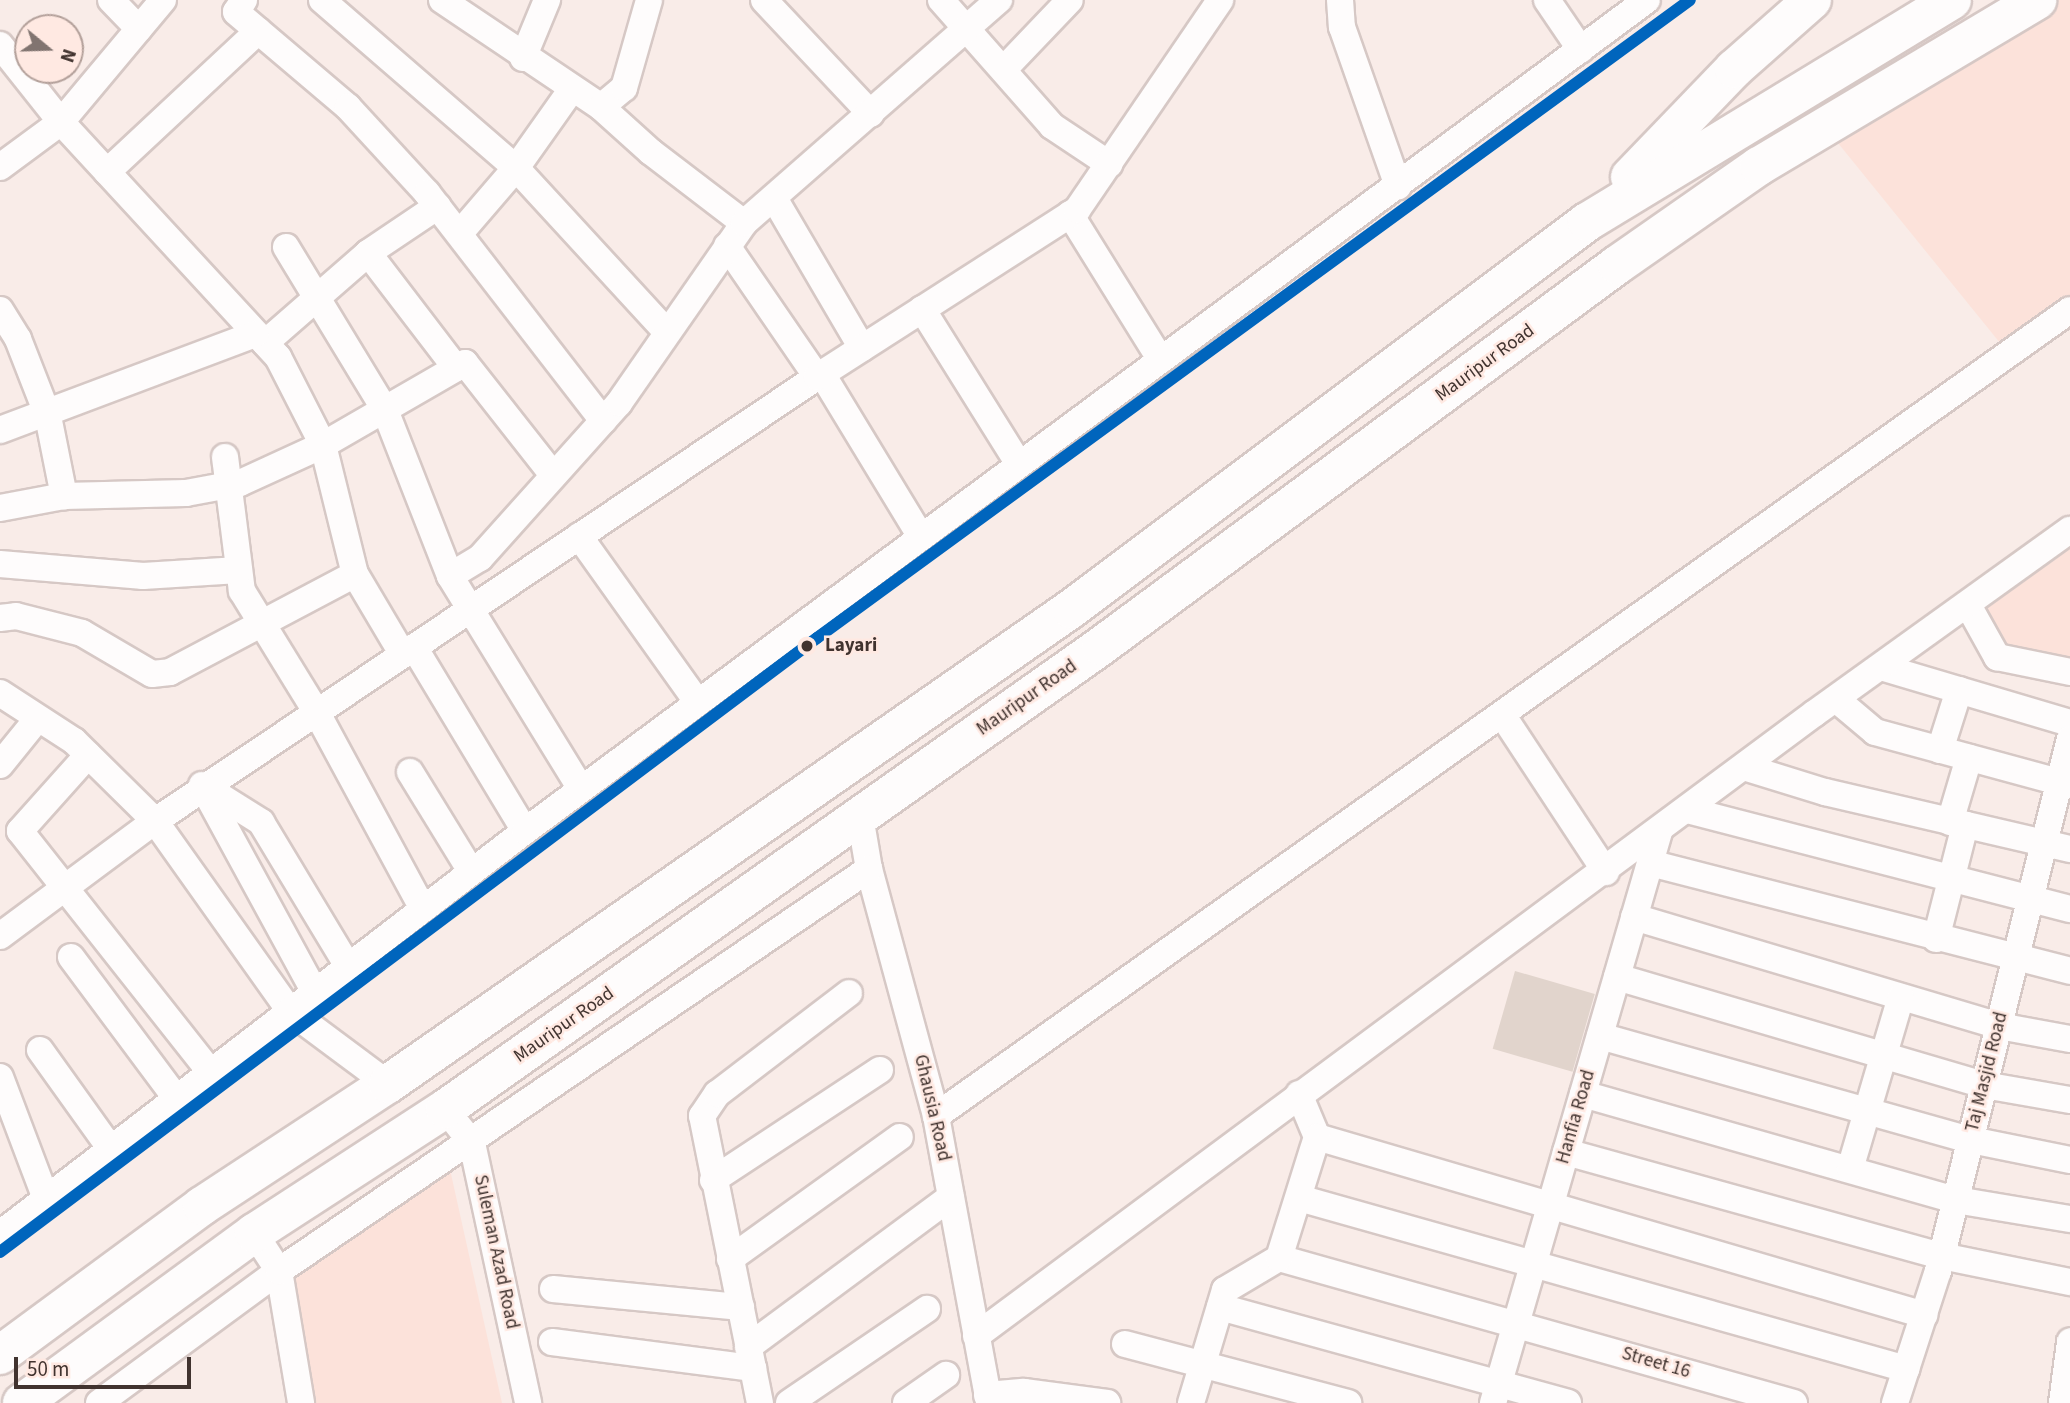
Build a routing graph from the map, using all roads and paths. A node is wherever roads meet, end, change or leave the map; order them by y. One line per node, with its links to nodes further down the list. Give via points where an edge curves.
1 (111, 0): 20 (street)
2 (163, 0): 20 (street)
3 (244, 0): 21 (street, via 236,12)
4 (322, 0): 32 (street)
5 (442, 0): 24 (street)
6 (547, 0): 24 (street)
7 (649, 0): 27 (street, via 624,88)
8 (764, 0): 28 (street)
9 (942, 0): 19 (street)
10 (999, 0): 19 (street)
11 (1070, 0): 25 (street)
12 (1220, 0): 30 (street)
13 (1339, 0): 34 (street, via 1342,27)
14 (1547, 0): 23 (street)
15 (1647, 0): 23 (street)
16 (1812, 0): 39 (highway, via 1734,69)
17 (1952, 0): 39 (highway)
18 (2037, 0): 98 (highway, Mauripur Road, via 1759,166)
19 (968, 28): 25 (street); 28 (street)
20 (139, 29): 29 (street)
21 (258, 31): 33 (street); 36 (street, via 348,107)
22 (0, 45): 29 (street)
23 (1581, 50): 34 (street)
24 (523, 58): 26 (street)
25 (1004, 69): 30 (street, via 1052,126)
26 (572, 89): 27 (street); 32 (street)
27 (601, 107): 38 (street, via 651,152)
28 (871, 114): 35 (street)
29 (61, 122): 31 (street); 33 (street)
30 (1108, 164): 37 (street)
31 (0, 167)
32 (516, 168): 40 (street); 48 (street)
33 (107, 172): 49 (street)
34 (1398, 186): 51 (street)
35 (774, 198): 38 (street); 50 (street)
36 (438, 206): 40 (street); 43 (street)
37 (1070, 214): 45 (street); 51 (street)
38 (744, 222): 41 (street)
39 (1587, 222): 134 (highway, via 1071,609)
40 (460, 233): 56 (street)
41 (727, 246): 48 (street); 53 (street)
42 (286, 247): 44 (street)
43 (368, 253): 44 (street); 52 (street)
44 (320, 297): 49 (street); 54 (street)
45 (922, 309): 50 (street); 60 (street)
46 (2070, 310): 84 (street)
47 (3, 320): 55 (street)
48 (666, 331): 56 (street)
49 (261, 338): 55 (street); 58 (street, via 278,357)
50 (862, 348): 53 (street)
51 (1161, 360): 60 (street)
52 (456, 368): 54 (street); 61 (street, via 465,363)
53 (819, 375): 66 (street); 67 (street)
54 (385, 410): 58 (street); 71 (street)
55 (48, 416): 57 (street); 63 (street)
56 (603, 421): 61 (street)
57 (0, 430)
58 (323, 444): 62 (street); 70 (street)
59 (225, 457): 62 (street)
60 (1019, 464): 67 (street)
61 (553, 475): 71 (street, via 481,558)
62 (228, 485): 63 (street, via 186,493); 69 (street)
63 (64, 496): 64 (street)
64 (0, 508)
65 (2070, 530): 72 (street)
66 (579, 536): 73 (street); 82 (street)
67 (921, 537): 82 (street)
68 (0, 564): 69 (street, via 143,576)
69 (239, 570): 75 (street, via 242,591)
70 (355, 574): 75 (street); 76 (street)
71 (450, 576): 73 (street)
72 (1968, 606): 77 (street); 78 (street, via 1997,657)
73 (471, 609): 76 (street); 96 (street)
74 (0, 618): 75 (street, via 16,616 82,633 152,674 170,672)
75 (263, 625): 83 (street)
76 (408, 651): 83 (street); 101 (street)
77 (1881, 667): 79 (street); 81 (street)
78 (2070, 672)
79 (1959, 690): 86 (street); 88 (street)
80 (0, 693): 85 (street)
81 (1836, 699): 88 (street, via 1875,732); 92 (street)
82 (698, 703): 96 (street)
83 (317, 713): 95 (street); 112 (street)
84 (1503, 716): 108 (street); 142 (street)
85 (38, 718): 89 (street); 91 (street)
86 (2070, 723)
87 (2070, 739): 94 (street, Taj Masjid Road)
88 (1940, 750): 90 (street)
89 (88, 755): 99 (street); 110 (street, via 20,831)
90 (1969, 758): 94 (street); 100 (street)
91 (0, 765)
92 (1744, 767): 97 (street); 100 (street)
93 (410, 772): 107 (street)
94 (2065, 784): 103 (street, Taj Masjid Road)
95 (202, 785): 99 (street); 119 (street, via 261,822); 122 (street)
96 (581, 789): 101 (street)
97 (1687, 810): 102 (street); 109 (street)
98 (860, 816): 106 (street, Ghausia Road); 140 (highway, Mauripur Road)
99 (155, 821): 110 (street); 125 (street)
100 (1957, 823): 103 (street); 109 (street)
101 (524, 831): 107 (street)
102 (1659, 832): 105 (street, Hanfia Road); 108 (street)
103 (2044, 844): 104 (street); 111 (street, Taj Masjid Road)
104 (2070, 849)
105 (1650, 863): 114 (street, Hanfia Road); 116 (street)
106 (869, 869): 142 (street, Ghausia Road); 146 (street)
107 (471, 872): 112 (street)
108 (1606, 872): 136 (street)
109 (1951, 880): 111 (street); 116 (street)
110 (67, 886): 115 (street); 132 (street)
111 (2030, 901): 113 (street); 118 (street, Taj Masjid Road)
112 (423, 909): 119 (street)
113 (2070, 909)
114 (1634, 917): 121 (street, Hanfia Road); 124 (street)
115 (0, 936)
116 (1936, 939): 118 (street)
117 (71, 957): 138 (street)
118 (2015, 961): 120 (street); 126 (street, Taj Masjid Road)
119 (348, 967): 122 (street)
120 (2070, 971)
121 (1617, 977): 127 (street, Hanfia Road); 130 (street)
122 (315, 992): 125 (street)
123 (849, 993): 151 (street, via 705,1108)
124 (1900, 997): 126 (street); 130 (street)
125 (290, 1011): 132 (street); 134 (street)
126 (1999, 1026): 128 (street); 135 (street, Taj Masjid Road)
127 (1600, 1036): 137 (street, Hanfia Road); 141 (street)
128 (2070, 1039)
129 (40, 1050): 147 (street)
130 (1883, 1055): 135 (street); 141 (street)
131 (880, 1070): 151 (street)
132 (210, 1072): 138 (street)
133 (0, 1077): 154 (street)
134 (388, 1084): 175 (highway, via 202,1206)
135 (1984, 1085): 139 (street); 145 (street, Taj Masjid Road)
136 (1299, 1094): 144 (street); 172 (street)
137 (1583, 1094): 148 (street, Hanfia Road); 150 (street)
138 (176, 1098): 147 (street)
139 (2070, 1100)
140 (445, 1109): 146 (street, Suleman Azad Road); 158 (highway, Mauripur Road)
141 (1867, 1111): 145 (street); 150 (street)
142 (936, 1116): 152 (street, Ghausia Road)
143 (900, 1137): 162 (street)
144 (1317, 1137): 153 (street); 156 (street)
145 (1971, 1140): 149 (street); 155 (street, Taj Masjid Road)
146 (472, 1143): 164 (street); 186 (street, Suleman Azad Road)
147 (111, 1149): 154 (street)
148 (1566, 1152): 156 (street, Hanfia Road); 160 (street)
149 (2070, 1160)
150 (1850, 1169): 155 (street)
151 (713, 1180): 162 (street)
152 (951, 1197): 172 (street, Ghausia Road); 176 (street)
153 (1299, 1198): 161 (street); 163 (street)
154 (46, 1199): 159 (street)
155 (1956, 1200): 157 (street); 160 (street, Taj Masjid Road)
156 (1550, 1206): 163 (street, Hanfia Road); 170 (street)
157 (2070, 1219)
158 (254, 1233): 164 (street); 183 (highway, Mauripur Road)
159 (0, 1234)
160 (1942, 1256): 165 (street); 170 (street, Taj Masjid Road)
161 (1279, 1258): 168 (street, via 1225,1290); 171 (street, Street 16)
162 (730, 1259): 167 (street)
163 (1532, 1268): 171 (street, Hanfia Road); 179 (street)
164 (279, 1271): 184 (street); 185 (street)
165 (2070, 1282)
166 (553, 1289): 167 (street)
167 (741, 1307): 176 (street)
168 (1220, 1307): 178 (street); 181 (street)
169 (927, 1309): 188 (street)
170 (1924, 1315): 179 (street, Taj Masjid Road)
171 (1517, 1324): 181 (street, Hanfia Road); 194 (street, Street 16)
172 (976, 1336): 182 (street, Ghausia Road)
173 (552, 1342): 176 (street)
174 (1125, 1344): 178 (street)
175 (0, 1354)
176 (751, 1357): 187 (street)
177 (2068, 1357): 196 (street)
178 (1202, 1364): 191 (street); 192 (street)
179 (1906, 1369): 195 (street, Taj Masjid Road)
180 (946, 1375): 189 (street)
181 (1496, 1393): 193 (street)
182 (988, 1399): 190 (street, via 1024,1391)
183 (22, 1403)
184 (99, 1403)
185 (301, 1403)
186 (528, 1403)
187 (760, 1403)
188 (789, 1403)
189 (906, 1403)
190 (1107, 1403)
191 (1191, 1403)
192 (1348, 1403)
193 (1568, 1403)
194 (1794, 1403)
195 (1895, 1403)
196 (2062, 1403)

